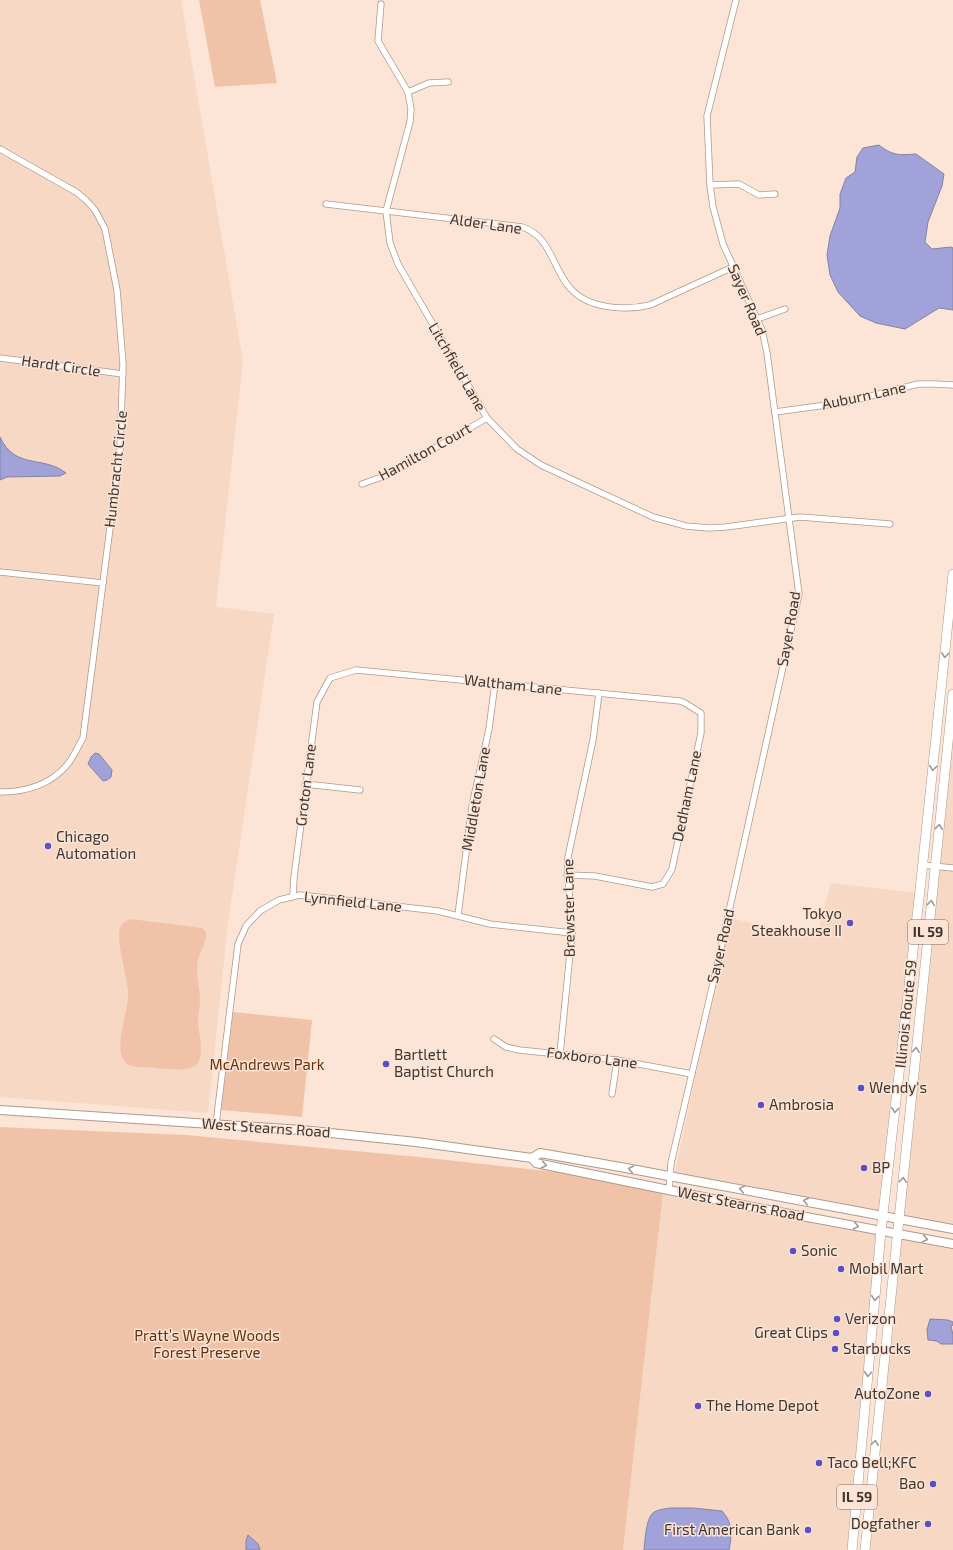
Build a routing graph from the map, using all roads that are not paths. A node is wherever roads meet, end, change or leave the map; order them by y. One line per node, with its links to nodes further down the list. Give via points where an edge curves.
1 (736, 0): 6 (street, Sayer Road, via 707,116)
2 (381, 4): 4 (street, Litchfield Lane, via 378,41)
3 (448, 82): 4 (street, via 429,83)
4 (408, 92): 9 (street, Litchfield Lane, via 410,122)
5 (0, 149): 14 (street, Humbracht Circle, via 76,192 86,200 101,220 109,243 117,290 122,338)
6 (710, 185): 7 (street, via 739,184 759,195); 10 (street, Sayer Road, via 717,226)
7 (775, 194)
8 (326, 204): 9 (street, Alder Lane)
9 (386, 211): 10 (street, Alder Lane, via 529,230 542,239 570,288 585,299 611,308 650,305); 17 (street, Litchfield Lane, via 390,243 398,264)
10 (733, 267): 12 (street, Sayer Road)
11 (785, 309): 12 (street)
12 (757, 319): 16 (street, Sayer Road, via 767,353)
13 (0, 358): 14 (street, Hardt Circle)
14 (122, 374): 23 (street, Humbracht Circle, via 120,450)
15 (953, 385): 16 (street, Auburn Lane, via 918,384 848,402)
16 (775, 412): 19 (street, Sayer Road)
17 (487, 418): 18 (street, Hamilton Court, via 390,474); 19 (street, Litchfield Lane, via 517,449 541,465 662,520 708,528)
18 (362, 484)
19 (789, 518): 20 (street, Litchfield Lane); 42 (street, Sayer Road, via 799,594)
20 (890, 524)
21 (0, 572): 23 (street)
22 (953, 574): 32 (main road, Illinois Route 59 / IL 59, one-way to 32)
23 (103, 583): 31 (street, Humbracht Circle, via 84,738 68,764 50,781 17,792)
24 (330, 678): 25 (street, Waltham Lane, via 362,669); 29 (street, Groton Lane, via 317,702)
25 (495, 683): 26 (street, Waltham Lane); 37 (street, Middleton Lane, via 489,729 472,806)
26 (599, 693): 28 (street, Waltham Lane, via 680,701); 35 (street, Brewster Lane, via 593,740 569,849)
27 (953, 694): 33 (main road, Illinois Route 59 / IL 59, one-way to 27)
28 (695, 709): 35 (street, Dedham Lane, via 701,713 701,733 672,869 663,884 652,887 595,876)
29 (305, 784): 30 (street); 36 (street, Groton Lane)
30 (360, 790)
31 (0, 792)
32 (922, 865): 33 (street); 49 (main road, Illinois Route 59 / IL 59, one-way to 49)
33 (935, 866): 34 (street); 50 (main road, Illinois Route 59 / IL 59, one-way to 33)
34 (953, 868)
35 (567, 875): 38 (street, Brewster Lane)
36 (293, 896): 37 (street, Lynnfield Lane, via 316,896); 45 (street, Lynnfield Lane, via 279,900 260,911 250,921 240,938)
37 (458, 915): 38 (street, Lynnfield Lane, via 490,924)
38 (572, 933): 40 (street, Brewster Lane)
39 (494, 1039): 40 (street, Foxboro Lane, via 506,1047)
40 (560, 1054): 41 (street, Foxboro Lane)
41 (617, 1060): 42 (street, Foxboro Lane); 43 (street)
42 (692, 1074): 47 (street, Sayer Road)
43 (612, 1094)
44 (0, 1110): 45 (main road, West Stearns Road)
45 (216, 1124): 46 (main road, West Stearns Road, via 346,1134)
46 (532, 1158): 47 (main road, West Stearns Road, one-way to 46, via 540,1153); 48 (main road, West Stearns Road, one-way to 48, via 536,1163)
47 (670, 1176): 48 (street, Sayer Road); 49 (main road, West Stearns Road, one-way to 47)
48 (669, 1190): 52 (main road, West Stearns Road, one-way to 52)
49 (883, 1216): 50 (main road, West Stearns Road); 52 (main road, Illinois Route 59 / IL 59)
50 (899, 1219): 51 (main road, West Stearns Road); 53 (main road, Illinois Route 59 / IL 59)
51 (953, 1229)
52 (882, 1231): 53 (main road, West Stearns Road); 55 (main road, Illinois Route 59 / IL 59, one-way to 55)
53 (897, 1234): 54 (main road, West Stearns Road, one-way to 54); 56 (main road, Illinois Route 59 / IL 59, one-way to 53)
54 (953, 1244)
55 (852, 1550)
56 (865, 1550)

